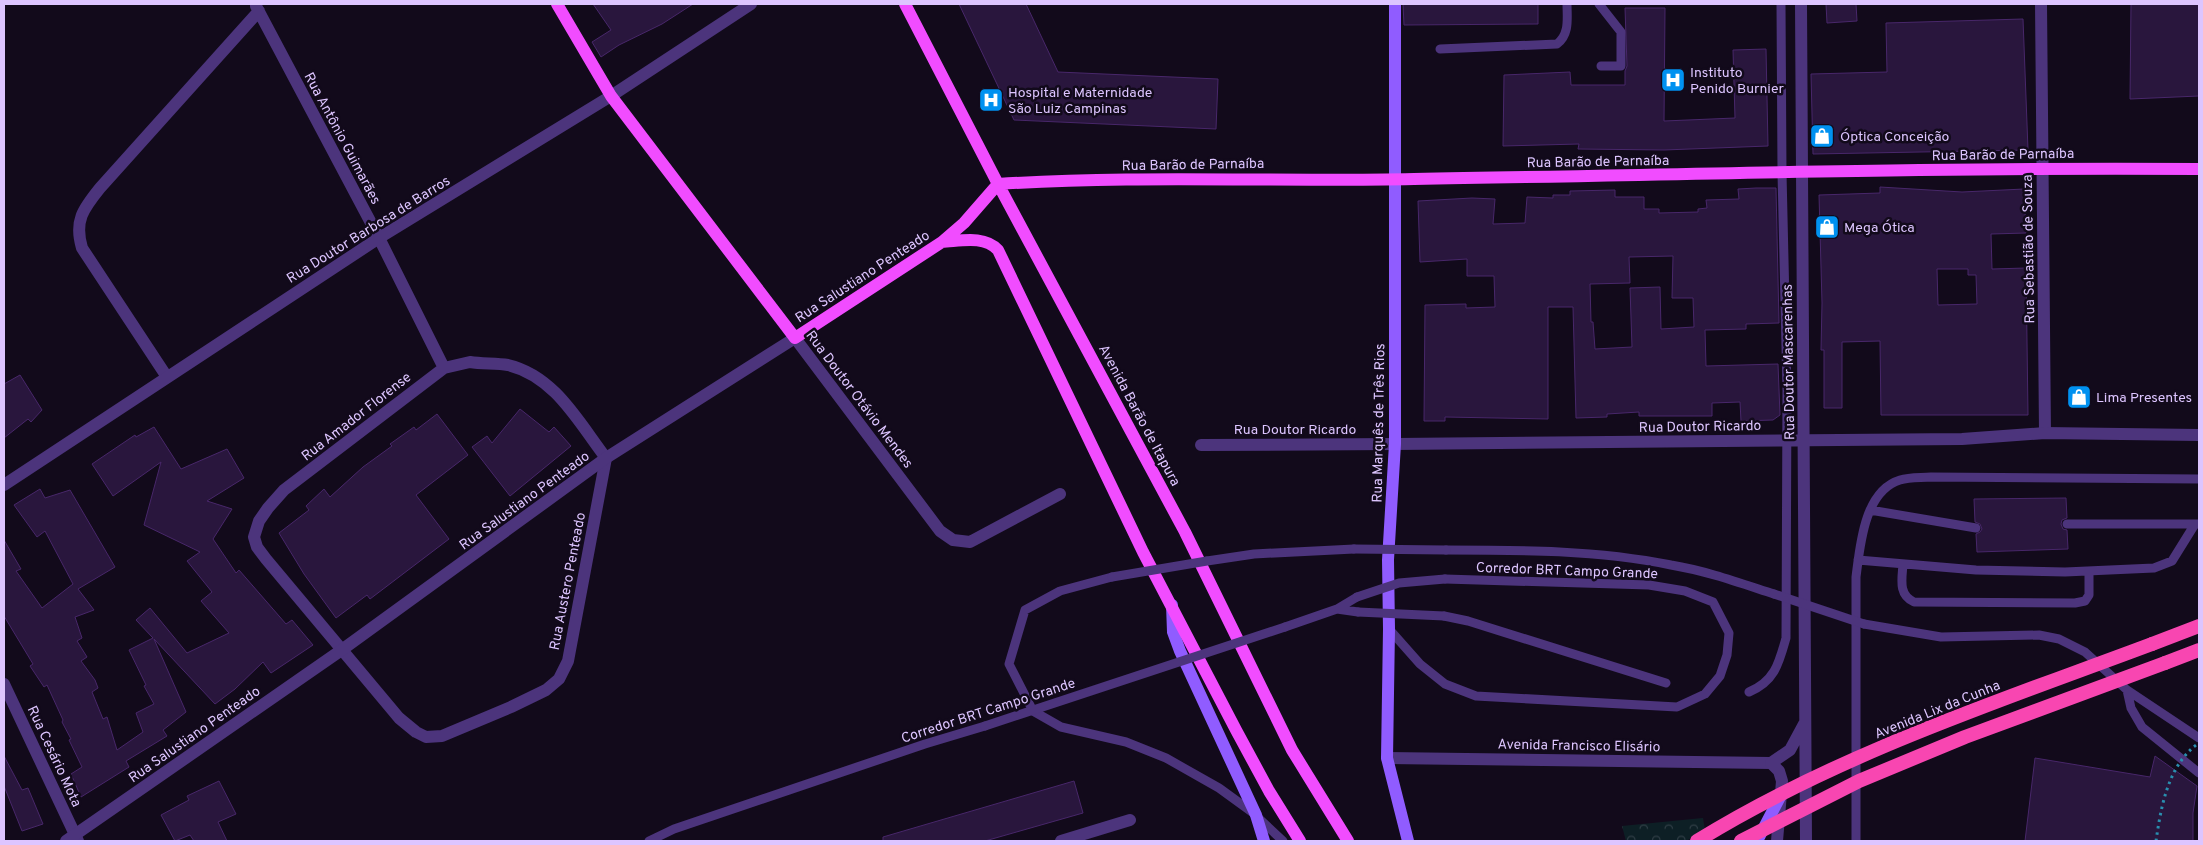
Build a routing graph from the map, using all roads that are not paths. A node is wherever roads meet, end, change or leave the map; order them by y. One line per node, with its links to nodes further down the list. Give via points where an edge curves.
1 (558, 4): 13 (main road, Rua Doutor Otávio Mendes)
2 (751, 4): 13 (street, Rua Doutor Barbosa de Barros)
3 (905, 4): 19 (main road, Avenida Barão de Itapura)
4 (1395, 4): 18 (main road, Rua Marquês de Três Rios)
5 (1567, 4): 11 (lane, via 1567,29 1557,44)
6 (1598, 4): 12 (lane, via 1621,32 1621,66)
7 (1781, 4): 16 (lane)
8 (1801, 4): 17 (street, Rua Doutor Mascarenhas)
9 (2041, 4): 14 (street, Rua Sebastião de Souza)
10 (257, 8): 20 (street, Rua Antônio Guimarães); 24 (street, via 100,188 78,224 82,248)
11 (1440, 49)
12 (1601, 66)
13 (611, 96): 20 (street, Rua Doutor Barbosa de Barros); 22 (main road, Rua Doutor Otávio Mendes)
14 (2042, 168): 15 (main road, Rua Barão de Parnaíba); 17 (main road, Rua Barão de Parnaíba); 25 (street, Rua Sebastião de Souza)
15 (2199, 169)
16 (1782, 173): 17 (main road, Rua Barão de Parnaíba); 18 (main road, Rua Barão de Parnaíba); 27 (lane)
17 (1801, 173): 28 (street, Rua Doutor Mascarenhas)
18 (1395, 180): 19 (main road, Rua Barão de Parnaíba, via 1214,178); 29 (main road, Rua Marquês de Três Rios)
19 (998, 184): 21 (main road, Rua Salustiano Penteado, via 964,223); 66 (main road, Avenida Barão de Itapura, via 1185,532 1292,750)
20 (379, 238): 23 (street, Rua Antônio Guimarães); 24 (street, Rua Doutor Barbosa de Barros)
21 (942, 242): 22 (main road, Rua Salustiano Penteado); 42 (main road, via 982,240 992,243 998,250 1143,552)
22 (795, 338): 31 (street, Rua Salustiano Penteado); 34 (street, Rua Doutor Otávio Mendes, via 940,531 953,540 970,542)
23 (444, 368): 31 (street, Rua Amador Florense, via 470,362 507,365 534,374 569,406); 46 (street, Rua Amador Florense, via 284,490 256,528 257,546)
24 (167, 377): 33 (street, Rua Doutor Barbosa de Barros)
25 (2045, 433): 26 (street, Rua Doutor Ricardo); 28 (street, Rua Doutor Ricardo, via 1962,439)
26 (2199, 435)
27 (1786, 440): 28 (street, Rua Doutor Ricardo); 29 (street, Rua Doutor Ricardo); 51 (lane, via 1786,638 1778,666 1763,686)
28 (1804, 440): 52 (street, Rua Doutor Mascarenhas)
29 (1396, 444): 30 (street, Rua Doutor Ricardo); 45 (main road, Rua Marquês de Três Rios, via 1388,560)
30 (1202, 445)
31 (606, 458): 46 (street, Rua Salustiano Penteado); 46 (street, Rua Austero Penteado, via 568,661 559,679 546,690 442,736 426,737 399,718)
32 (2199, 479): 35 (lane, via 1907,478 1886,488)
33 (4, 485)
34 (1060, 494)
35 (1870, 510): 38 (lane); 39 (lane, via 1860,540)
36 (2067, 524): 37 (lane)
37 (2197, 524): 41 (lane, via 2172,561 2162,566)
38 (1976, 528)
39 (1858, 560): 40 (lane); 73 (lane)
40 (1904, 564): 41 (lane, via 1976,570); 41 (lane, via 1902,590 1907,599 1914,602 2075,603 2085,601 2089,595)
41 (2089, 571)
42 (1172, 605): 58 (main road, via 1173,632 1180,651); 65 (main road, via 1236,730)
43 (1337, 609): 45 (lane, Corredor BRT Campo Grande, bridge, via 1357,597 1399,583 1445,579 1649,585 1685,591 1714,602 1730,633 1720,676 1705,694 1677,707 1476,696 1445,684 1420,664); 48 (lane, Corredor BRT Campo Grande, bridge, via 1444,616 1468,621); 61 (lane, Corredor BRT Campo Grande, bridge, via 925,744 674,829)
44 (2199, 626): 68 (highway, Avenida Lix da Cunha, bridge, via 1916,732 1744,812)
45 (1389, 629): 54 (main road, Rua Marquês de Três Rios)
46 (343, 649): 60 (street, Rua Salustiano Penteado)
47 (2199, 650): 69 (highway, bridge, via 1965,737 1859,781)
48 (1666, 683)
49 (4, 684): 60 (street, Rua Cesário Mota)
50 (2127, 690): 53 (lane); 56 (lane, via 2131,708 2142,727); 58 (lane, bridge, via 2085,652 2059,639 2039,635 1941,637 1864,624 1717,575 1680,566 1552,550 1354,549 1254,554 1112,577 1060,591 1025,610 1009,664 1033,711 1061,727 1126,742 1166,758 1219,788)
51 (1749, 692)
52 (1806, 719): 55 (street, via 1790,750); 72 (street, Rua Doutor Mascarenhas)
53 (2199, 738)
54 (1387, 758): 55 (street, Avenida Francisco Elisário); 67 (main road, Rua Marquês de Três Rios)
55 (1771, 763): 57 (street, via 1780,776)
56 (2199, 773)
57 (1780, 796): 70 (main road); 71 (street)
58 (1256, 815): 63 (main road); 64 (lane)
59 (1130, 820): 62 (street)
60 (73, 839)
61 (648, 841)
62 (1061, 841)
63 (1264, 841)
64 (1283, 841)
65 (1300, 841)
66 (1348, 841)
67 (1408, 841)
68 (1697, 841)
69 (1741, 841)
70 (1757, 841)
71 (1777, 841)
72 (1806, 841)
73 (1856, 841)

